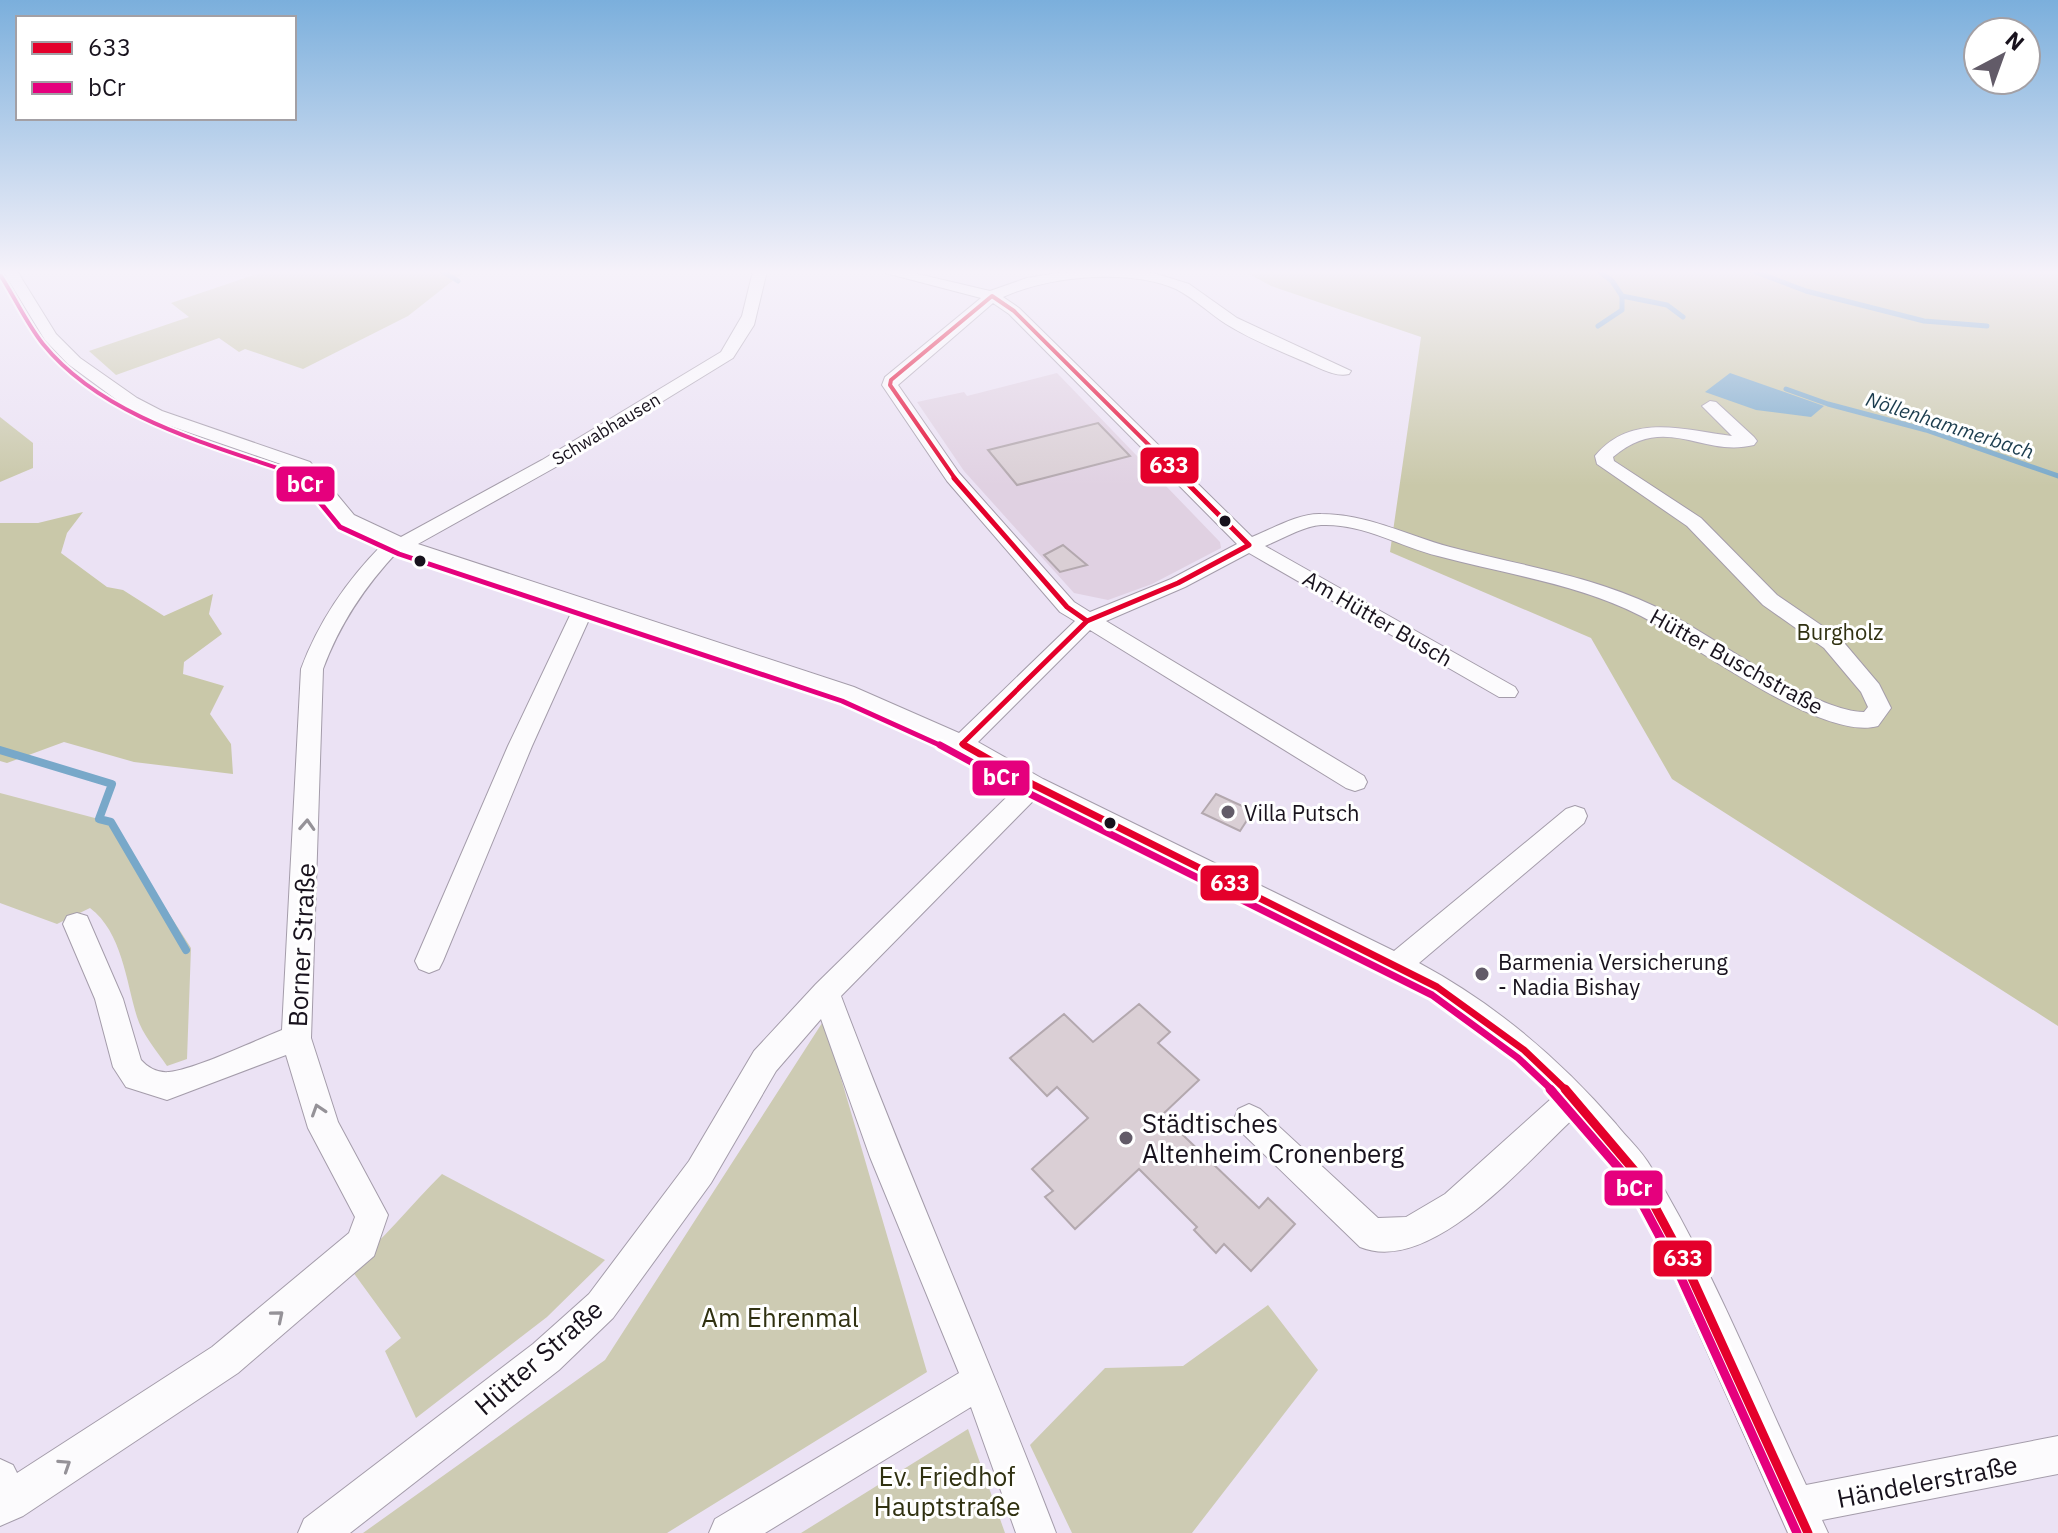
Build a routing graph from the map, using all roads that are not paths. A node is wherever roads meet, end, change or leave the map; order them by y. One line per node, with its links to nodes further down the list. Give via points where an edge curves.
1 (56, 343): 8 (street, via 131,402 304,466 347,519)
2 (738, 343): 8 (street, Schwabhausen, via 727,355 548,464)
3 (936, 343): 11 (street, via 890,385 953,477 1067,607)
4 (1046, 343): 9 (street, Am Hütter Busch)
5 (1269, 343): 6 (street)
6 (1343, 371)
7 (1710, 406): 9 (street, Hütter Buschstraße, via 1748,441 1646,433 1628,437 1604,456 1606,464 1694,522 1770,600 1832,643 1871,689 1880,708 1870,720 1848,720 1804,702 1646,610 1563,580 1441,551 1357,522 1317,519)
8 (399, 544): 10 (street); 21 (street, Borner Straße, one-way to 8, via 312,669 322,637 344,599)
9 (1249, 545): 11 (street, Hütter Buschstraße, via 1178,583); 12 (street, Am Hütter Busch)
10 (585, 605): 13 (street, via 846,692); 18 (street)
11 (1087, 621): 13 (street, Hütter Buschstraße); 14 (street)
12 (1507, 692)
13 (962, 744): 15 (street)
14 (1355, 782)
15 (1034, 785): 19 (street); 20 (street, Hütter Straße)
16 (1575, 816): 19 (street)
17 (77, 924): 21 (street, via 109,999 128,1067 137,1077 167,1086)
18 (429, 961)
19 (1397, 965): 22 (street, via 1485,1019)
20 (826, 993): 24 (street, via 886,1157); 28 (street, Hütter Straße, via 765,1061 700,1172 601,1306 546,1357)
21 (296, 1038): 26 (street, Borner Straße, one-way to 21, via 225,1360 362,1244 372,1215 324,1128)
22 (1574, 1098): 23 (street, via 1457,1205 1410,1233 1372,1235); 27 (street, via 1645,1188 1686,1265)
23 (1249, 1119)
24 (980, 1381): 29 (street); 30 (street)
25 (2058, 1455): 27 (street, Händelerstraße)
26 (3, 1496)
27 (1801, 1520)
28 (318, 1533)
29 (729, 1533)
30 (1036, 1533)

